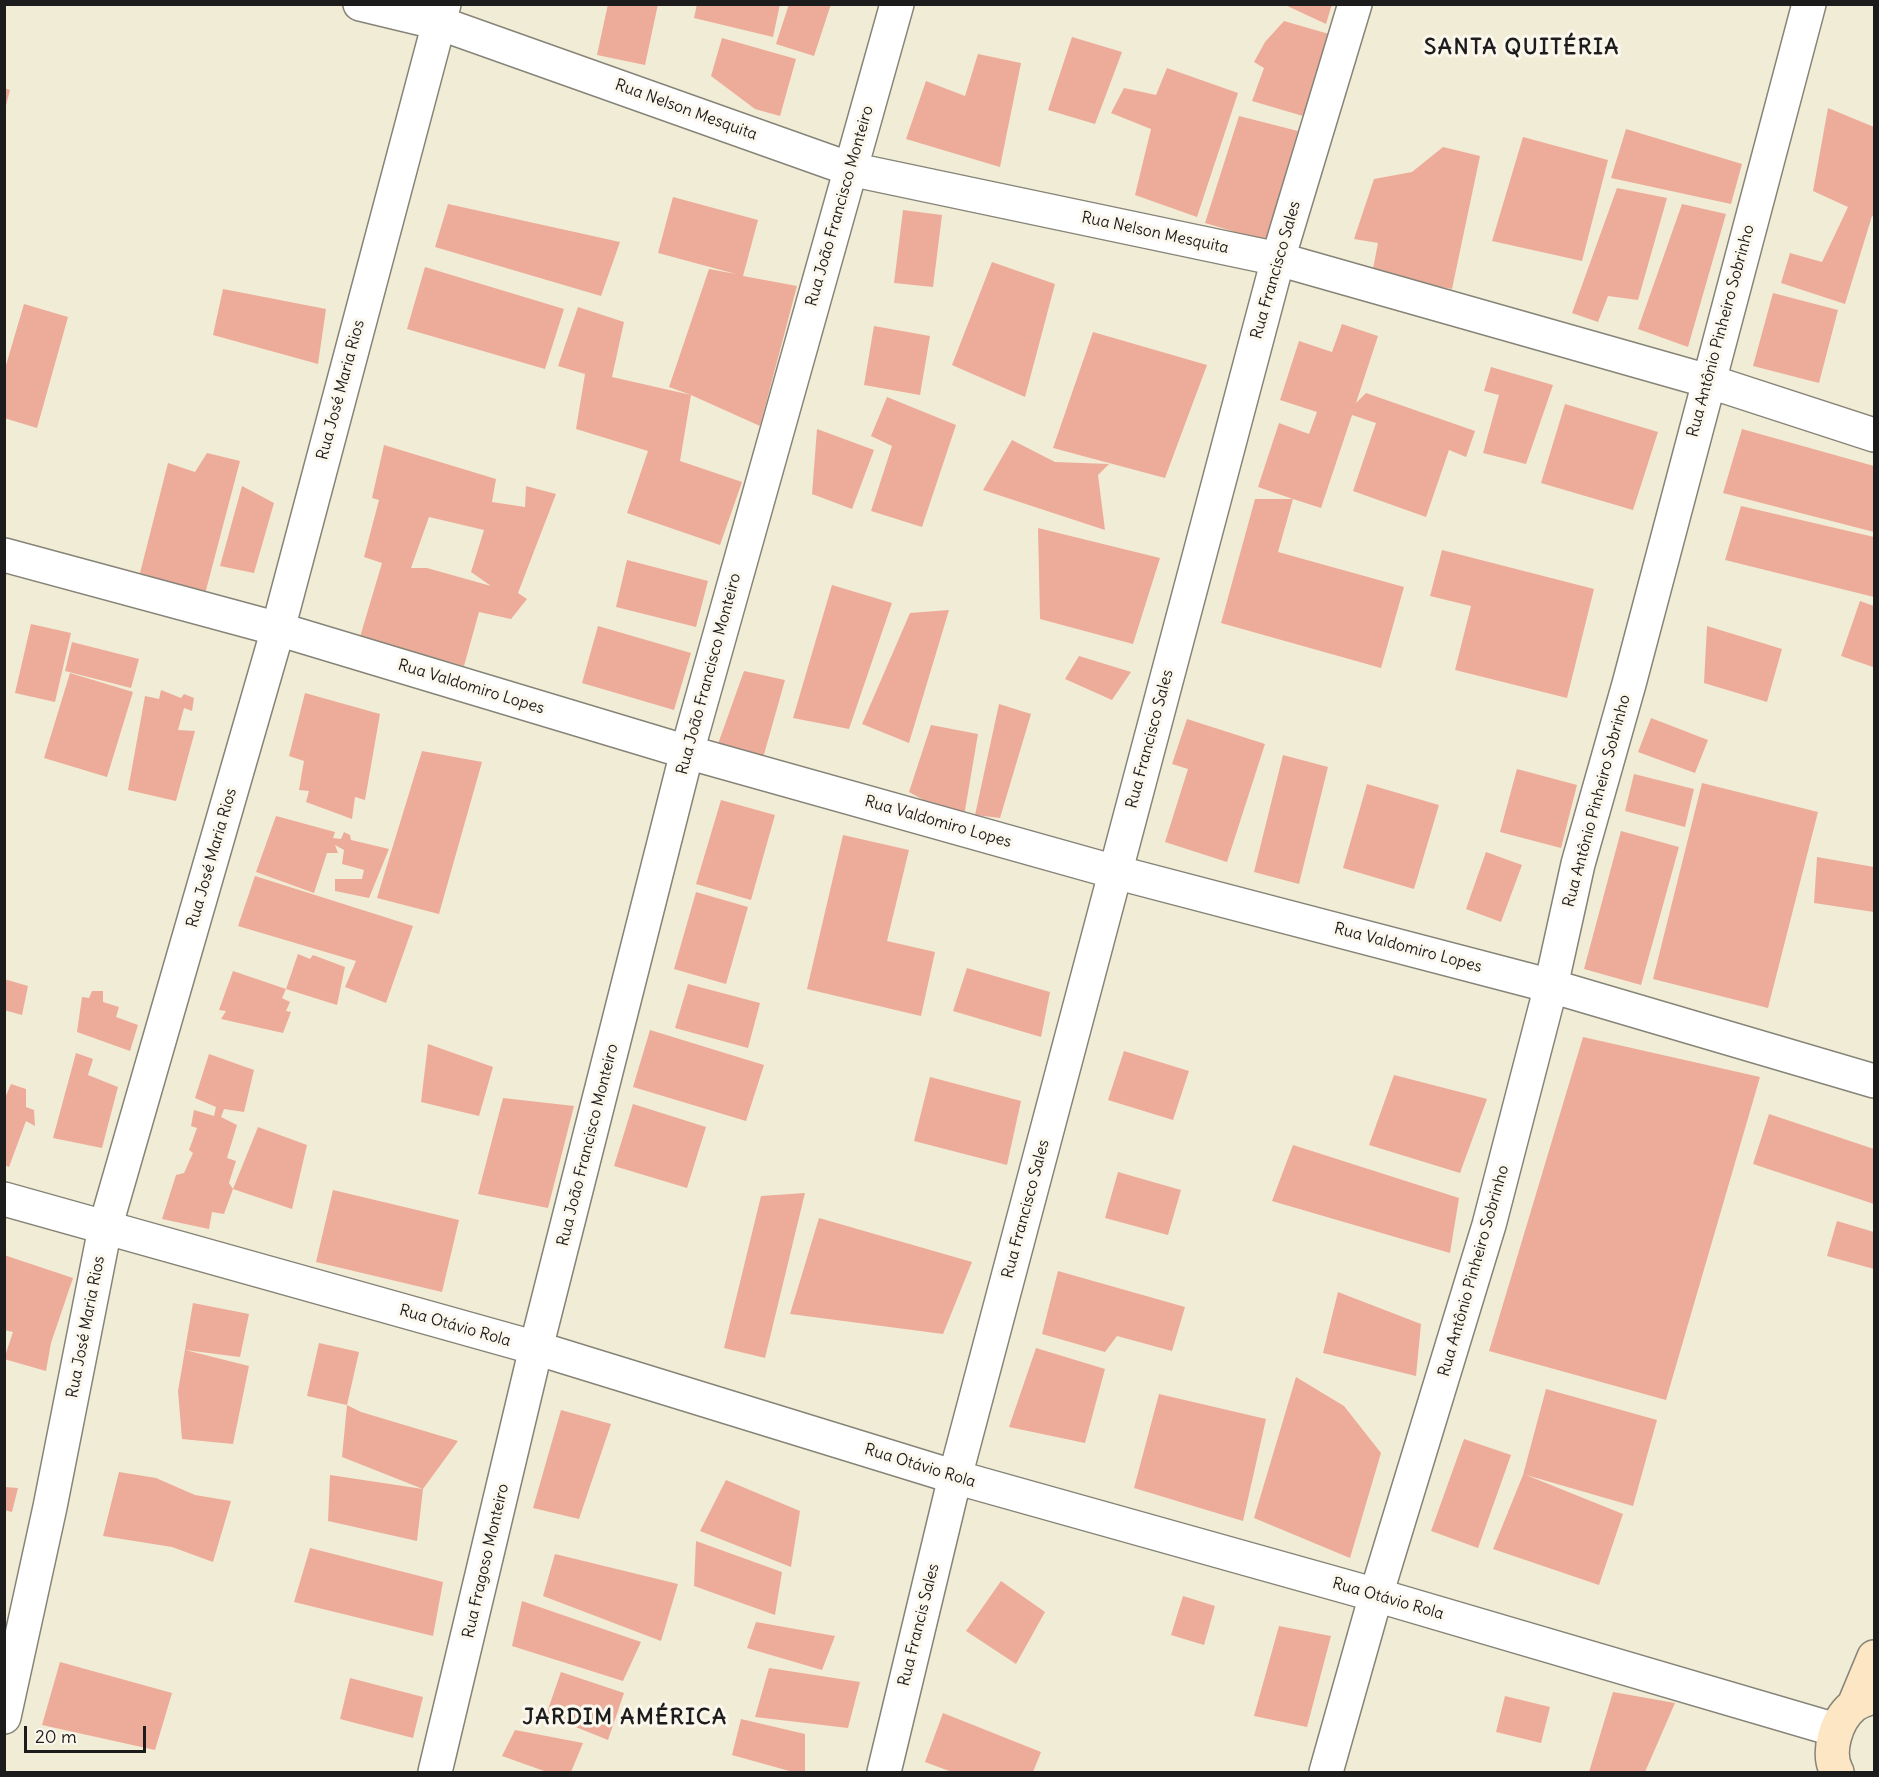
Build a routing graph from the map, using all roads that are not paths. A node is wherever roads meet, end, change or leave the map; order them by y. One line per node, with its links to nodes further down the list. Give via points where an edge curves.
1 (360, 4): 5 (street, Rua Nelson Mesquita)
2 (897, 4): 6 (street, Rua João Francisco Monteiro)
3 (1355, 4): 7 (street, Rua Francisco Sales)
4 (1809, 4): 8 (street, Rua Antônio Pinheiro Sobrinho)
5 (441, 14): 6 (street, Rua Nelson Mesquita); 11 (street, Rua José Maria Rios)
6 (850, 168): 7 (street, Rua Nelson Mesquita); 12 (street, Rua João Francisco Monteiro)
7 (1278, 259): 8 (street, Rua Nelson Mesquita); 13 (street, Rua Francisco Sales)
8 (1708, 381): 9 (street, Rua Nelson Mesquita); 14 (street, Rua Antônio Pinheiro Sobrinho, via 1578,864)
9 (1875, 435)
10 (4, 555): 11 (street, Rua Valdomiro Lopes)
11 (278, 629): 12 (street, Rua Valdomiro Lopes); 17 (street, Rua José Maria Rios)
12 (687, 752): 13 (street, Rua Valdomiro Lopes); 18 (street, Rua João Francisco Monteiro)
13 (1115, 872): 14 (street, Rua Valdomiro Lopes); 19 (street, Rua Francisco Sales)
14 (1551, 986): 15 (street, Rua Valdomiro Lopes); 20 (street, Rua Antônio Pinheiro Sobrinho, via 1489,1225)
15 (1875, 1081)
16 (4, 1199): 17 (street, Rua Otávio Rola)
17 (105, 1228): 18 (street, Rua Otávio Rola); 23 (street, Rua José Maria Rios)
18 (536, 1348): 19 (street, Rua Otávio Rola); 24 (street, Rua Fragoso Monteiro)
19 (955, 1477): 20 (street, Rua Otávio Rola); 25 (street, Rua Francis Sales)
20 (1376, 1595): 22 (street, Rua Otávio Rola); 26 (street, Rua Antônio Pinheiro Sobrinho)
21 (1875, 1657): 22 (main road)
22 (1855, 1711): 27 (main road, via 1833,1765)
23 (4, 1717)
24 (435, 1773)
25 (884, 1773)
26 (1326, 1773)
27 (1838, 1773)

